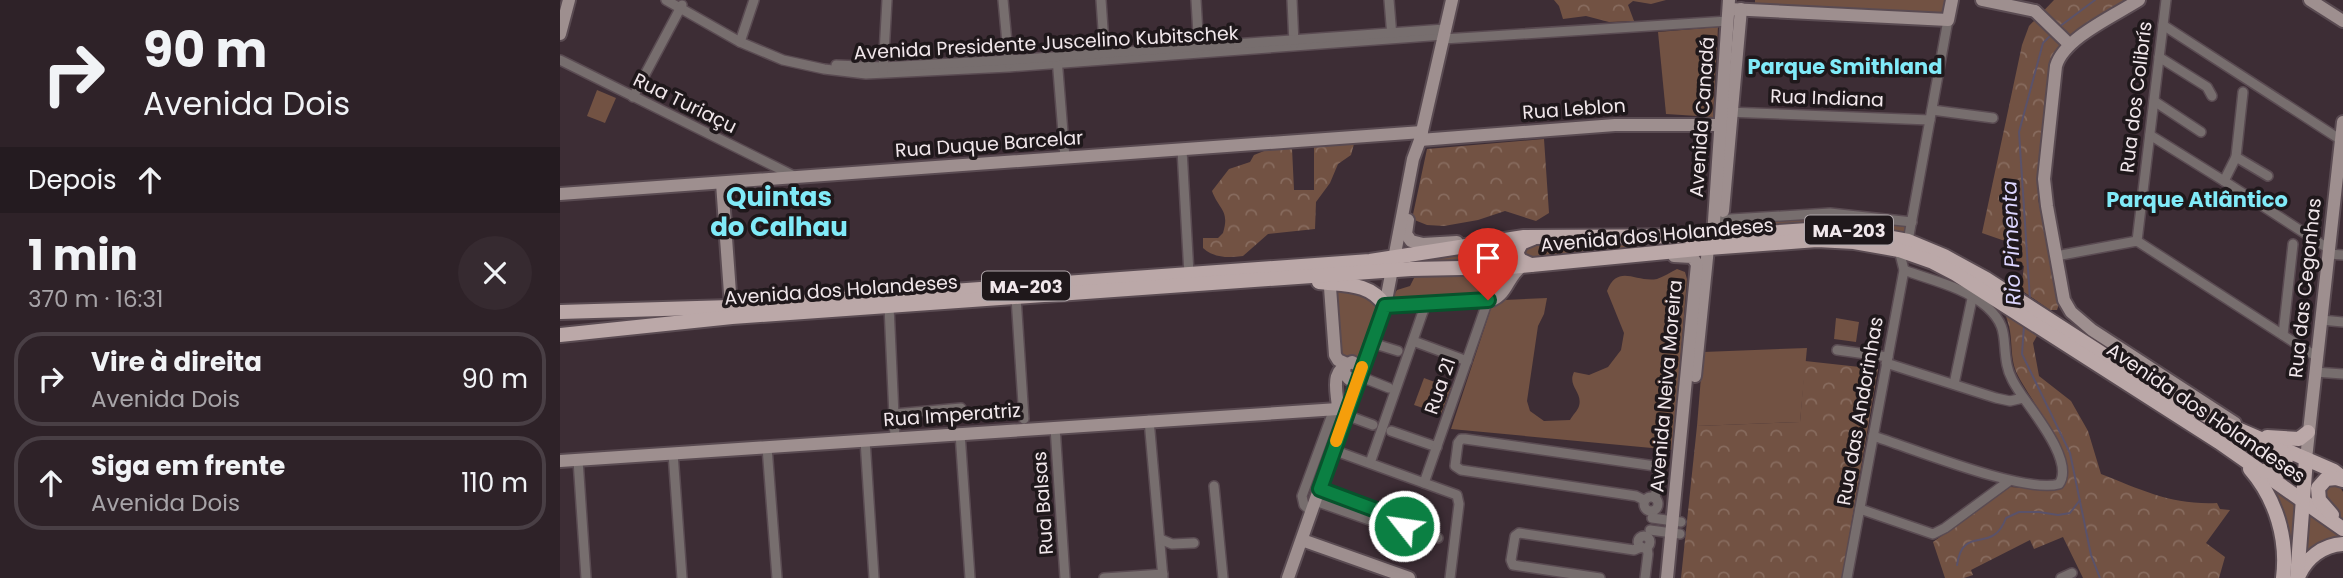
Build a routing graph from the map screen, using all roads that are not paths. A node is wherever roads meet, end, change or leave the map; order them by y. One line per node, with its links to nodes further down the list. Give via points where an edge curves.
1 (569, 0): 22 (street)
2 (666, 0): 16 (street, Avenida Presidente Juscelino Kubitschek)
3 (754, 0): 25 (street)
4 (887, 0): 34 (street)
5 (1003, 0): 33 (street)
6 (1101, 0): 29 (street)
7 (1196, 0): 28 (street)
8 (1292, 0): 27 (street)
9 (1389, 0): 24 (street)
10 (1452, 0): 23 (street)
11 (1952, 0): 19 (street)
12 (1982, 0): 18 (street)
13 (2139, 0): 26 (street)
14 (2166, 0): 21 (street, Rua dos Colibrís)
15 (2310, 0): 20 (street)
16 (680, 4): 25 (street, Avenida Presidente Juscelino Kubitschek); 37 (street)
17 (1732, 10): 19 (street); 23 (street, Avenida Presidente Juscelino Kubitschek); 40 (street, Avenida Canadá)
18 (2039, 10): 26 (street)
19 (1948, 20): 39 (street)
20 (2343, 21)
21 (2163, 25): 30 (street, Rua dos Colibrís); 46 (street)
22 (560, 34)
23 (1444, 34): 24 (street, Avenida Presidente Juscelino Kubitschek); 45 (street)
24 (1392, 35): 27 (street, Avenida Presidente Juscelino Kubitschek)
25 (741, 39): 34 (street, Avenida Presidente Juscelino Kubitschek, via 803,60)
26 (2066, 41): 67 (street, via 2056,66 2045,160 2045,192)
27 (1294, 43): 28 (street, Avenida Presidente Juscelino Kubitschek)
28 (1199, 50): 29 (street, Avenida Presidente Juscelino Kubitschek)
29 (1105, 57): 32 (street, Avenida Presidente Juscelino Kubitschek)
30 (2159, 57): 36 (street); 38 (street, Rua dos Colibrís)
31 (560, 60): 37 (street, Rua Turiaçu)
32 (1058, 60): 33 (street, Avenida Presidente Juscelino Kubitschek); 49 (street)
33 (1008, 63): 34 (street, Avenida Presidente Juscelino Kubitschek)
34 (883, 70)
35 (2243, 92): 48 (street)
36 (2212, 96)
37 (633, 97): 51 (street, Rua Turiaçu)
38 (2154, 101): 43 (street); 44 (street, Rua dos Colibrís)
39 (1931, 115): 40 (street, Rua Indiana); 41 (street, Rua Indiana); 57 (street)
40 (1726, 118): 45 (street, Rua Leblon); 56 (street, Avenida Canadá)
41 (1993, 118)
42 (2343, 122): 46 (street, Rua das Cegonhas)
43 (2201, 132)
44 (2150, 135): 52 (street); 61 (street, Rua dos Colibrís)
45 (1421, 136): 47 (street, Rua Duque Barcelar); 59 (street, via 1408,239 1423,244); 68 (street)
46 (2341, 140): 55 (street, Rua das Cegonhas)
47 (1182, 150): 49 (street, Rua Duque Barcelar); 71 (street)
48 (2236, 157): 50 (street); 52 (street)
49 (1065, 158): 51 (street, Rua Duque Barcelar)
50 (2268, 176)
51 (795, 177): 53 (street, Rua Duque Barcelar)
52 (2224, 181): 64 (street)
53 (722, 183): 54 (street, Rua Duque Barcelar); 80 (street)
54 (560, 194)
55 (2339, 204): 64 (street, Rua das Cegonhas)
56 (1718, 220): 57 (street, via 1830,213); 60 (street, Avenida Canadá)
57 (1912, 222): 63 (street)
58 (1539, 237): 59 (main road, Avenida dos Holandeses / MA-203); 60 (main road, Avenida dos Holandeses / MA-203); 69 (main road, via 1518,245 1516,253)
59 (1502, 239): 68 (main road, Avenida dos Holandeses / MA-203)
60 (1714, 240): 63 (main road, Avenida dos Holandeses / MA-203, via 1849,230); 66 (main road, Avenida dos Holandeses / MA-203); 137 (street, Avenida Neiva Moreira)
61 (2137, 241): 67 (street); 88 (street)
62 (2293, 244): 88 (street)
63 (1904, 246): 70 (street, Rua das Andorinhas); 73 (main road, Avenida dos Holandeses / MA-203); 77 (main road, Avenida dos Holandeses / MA-203, via 1957,263)
64 (2329, 251): 65 (street); 84 (street, Rua das Cegonhas)
65 (2343, 255)
66 (1633, 256): 69 (main road, Avenida dos Holandeses / MA-203); 137 (street, Avenida Neiva Moreira, via 1689,257 1697,264)
67 (2056, 256): 81 (street, via 2064,300)
68 (1392, 264): 69 (main road, Avenida dos Holandeses / MA-203, via 1411,269); 72 (main road, Avenida dos Holandeses / MA-203); 79 (street)
69 (1529, 266): 75 (street, via 1514,273 1503,293)
70 (1904, 270): 73 (street); 94 (street, Rua das Andorinhas)
71 (1189, 274): 72 (main road, Avenida dos Holandeses / MA-203); 80 (main road, Avenida dos Holandeses / MA-203)
72 (1327, 274): 74 (main road, Avenida dos Holandeses / MA-203); 79 (main road, via 1364,288); 96 (street, via 1335,355)
73 (1975, 292): 77 (main road, Avenida dos Holandeses / MA-203); 99 (street); 101 (street, via 2004,329 2007,365)
74 (1016, 297): 78 (main road, Avenida dos Holandeses / MA-203); 106 (street)
75 (1488, 300): 76 (street); 95 (street, Rua 21)
76 (1426, 303): 79 (street); 89 (street)
77 (2013, 303): 83 (main road, Avenida dos Holandeses / MA-203)
78 (888, 306): 87 (main road, Avenida dos Holandeses / MA-203); 105 (street)
79 (1385, 306): 90 (street)
80 (731, 307): 82 (main road, Avenida dos Holandeses / MA-203)
81 (2071, 312): 83 (street, via 2066,317); 86 (street); 114 (street)
82 (564, 313)
83 (2039, 317): 86 (main road, Avenida dos Holandeses / MA-203); 119 (main road, Avenida dos Holandeses / MA-203)
84 (2321, 320): 85 (street); 93 (street, Rua das Cegonhas)
85 (2343, 322)
86 (2066, 331): 102 (main road, Avenida dos Holandeses / MA-203)
87 (563, 334)
88 (2283, 335): 93 (street)
89 (1413, 341): 95 (street); 125 (street)
90 (1372, 342): 92 (street); 96 (street)
91 (1837, 350): 94 (street)
92 (1398, 351)
93 (2317, 357): 97 (street, Rua das Cegonhas)
94 (1887, 360): 99 (street); 113 (street, Rua das Andorinhas)
95 (1467, 361): 118 (street, Rua 21)
96 (1356, 367): 100 (street); 104 (street); 104 (street, via 1336,374)
97 (2315, 372): 98 (street); 111 (street, Rua das Cegonhas)
98 (2343, 374)
99 (1954, 384): 101 (street, via 2006,400)
100 (1390, 388)
101 (2023, 398): 128 (street, via 2049,432 2062,478 2059,484 2050,485)
102 (2186, 407): 114 (main road, Avenida dos Holandeses / MA-203); 126 (main road, via 2285,455 2283,471 2273,474)
103 (961, 408): 105 (street)
104 (1341, 411): 107 (street, Rua Imperatriz); 108 (street); 120 (street); 132 (street, via 1302,496 1304,505)
105 (894, 414): 115 (street)
106 (1024, 419)
107 (1149, 420): 109 (street, Rua Imperatriz); 141 (street)
108 (1373, 425)
109 (1055, 427): 112 (street, Rua Imperatriz); 153 (street, Rua Balsas)
110 (1391, 431): 118 (street)
111 (2308, 432): 114 (main road, via 2299,439); 122 (street, Rua das Cegonhas)
112 (960, 433): 115 (street, Rua Imperatriz); 152 (street)
113 (1873, 436): 128 (street); 135 (street, Rua das Andorinhas)
114 (2255, 437): 122 (main road, Avenida dos Holandeses / MA-203)
115 (895, 438): 116 (street, Rua Imperatriz)
116 (865, 440): 117 (street, Rua Imperatriz); 151 (street)
117 (767, 447): 121 (street, Rua Imperatriz); 150 (street)
118 (1437, 447): 129 (street, Rua 21)
119 (2229, 449): 126 (main road, Avenida dos Holandeses / MA-203); 165 (main road, via 2253,472 2273,505 2282,538)
120 (1333, 450): 125 (street); 132 (street)
121 (673, 453): 123 (street, Rua Imperatriz); 149 (street)
122 (2306, 459): 127 (main road, Avenida dos Holandeses / MA-203); 134 (main road)
123 (578, 460): 124 (street, Rua Imperatriz); 148 (street)
124 (560, 461)
125 (1370, 463): 129 (street)
126 (2257, 469): 134 (main road, Avenida dos Holandeses / MA-203)
127 (2343, 479): 138 (main road, via 2326,479 2318,492 2323,506)
128 (2009, 481): 135 (street, via 1933,534)
129 (1424, 483): 158 (street, via 1457,495)
130 (1214, 486): 155 (street)
131 (1655, 498): 133 (street); 133 (street, via 1659,472 1655,466 1465,439 1458,443 1455,466 1461,470); 136 (street, via 1658,506)
132 (1316, 500): 140 (street, via 1398,530 1404,526); 142 (street)
133 (1644, 500): 136 (street, via 1644,508)
134 (2303, 501): 138 (main road, Avenida dos Holandeses / MA-203); 166 (main road)
135 (1860, 509): 163 (street, Rua das Andorinhas)
136 (1652, 515): 137 (street); 139 (street)
137 (1676, 527): 139 (street); 161 (street, Avenida Neiva Moreira); 162 (street, Avenida Neiva Moreira)
138 (2343, 527)
139 (1649, 533): 145 (street, via 1651,543)
140 (1438, 538)
141 (1160, 539): 143 (street, via 1172,544); 147 (street)
142 (1302, 540): 156 (street); 157 (street)
143 (1194, 543)
144 (2343, 544): 166 (main road, via 2319,551)
145 (1644, 548): 159 (street, via 1515,536 1513,565); 160 (street, via 1648,554)
146 (2072, 573): 164 (street)
147 (1163, 576): 154 (street)
148 (586, 578)
149 (682, 578)
150 (777, 578)
151 (874, 578)
152 (970, 578)
153 (1065, 578)
154 (1104, 578)
155 (1223, 578)
156 (1288, 578)
157 (1409, 578)
158 (1450, 578)
159 (1600, 578)
160 (1645, 578)
161 (1667, 578)
162 (1675, 578)
163 (1847, 578)
164 (2062, 578)
165 (2283, 578)
166 (2297, 578)

